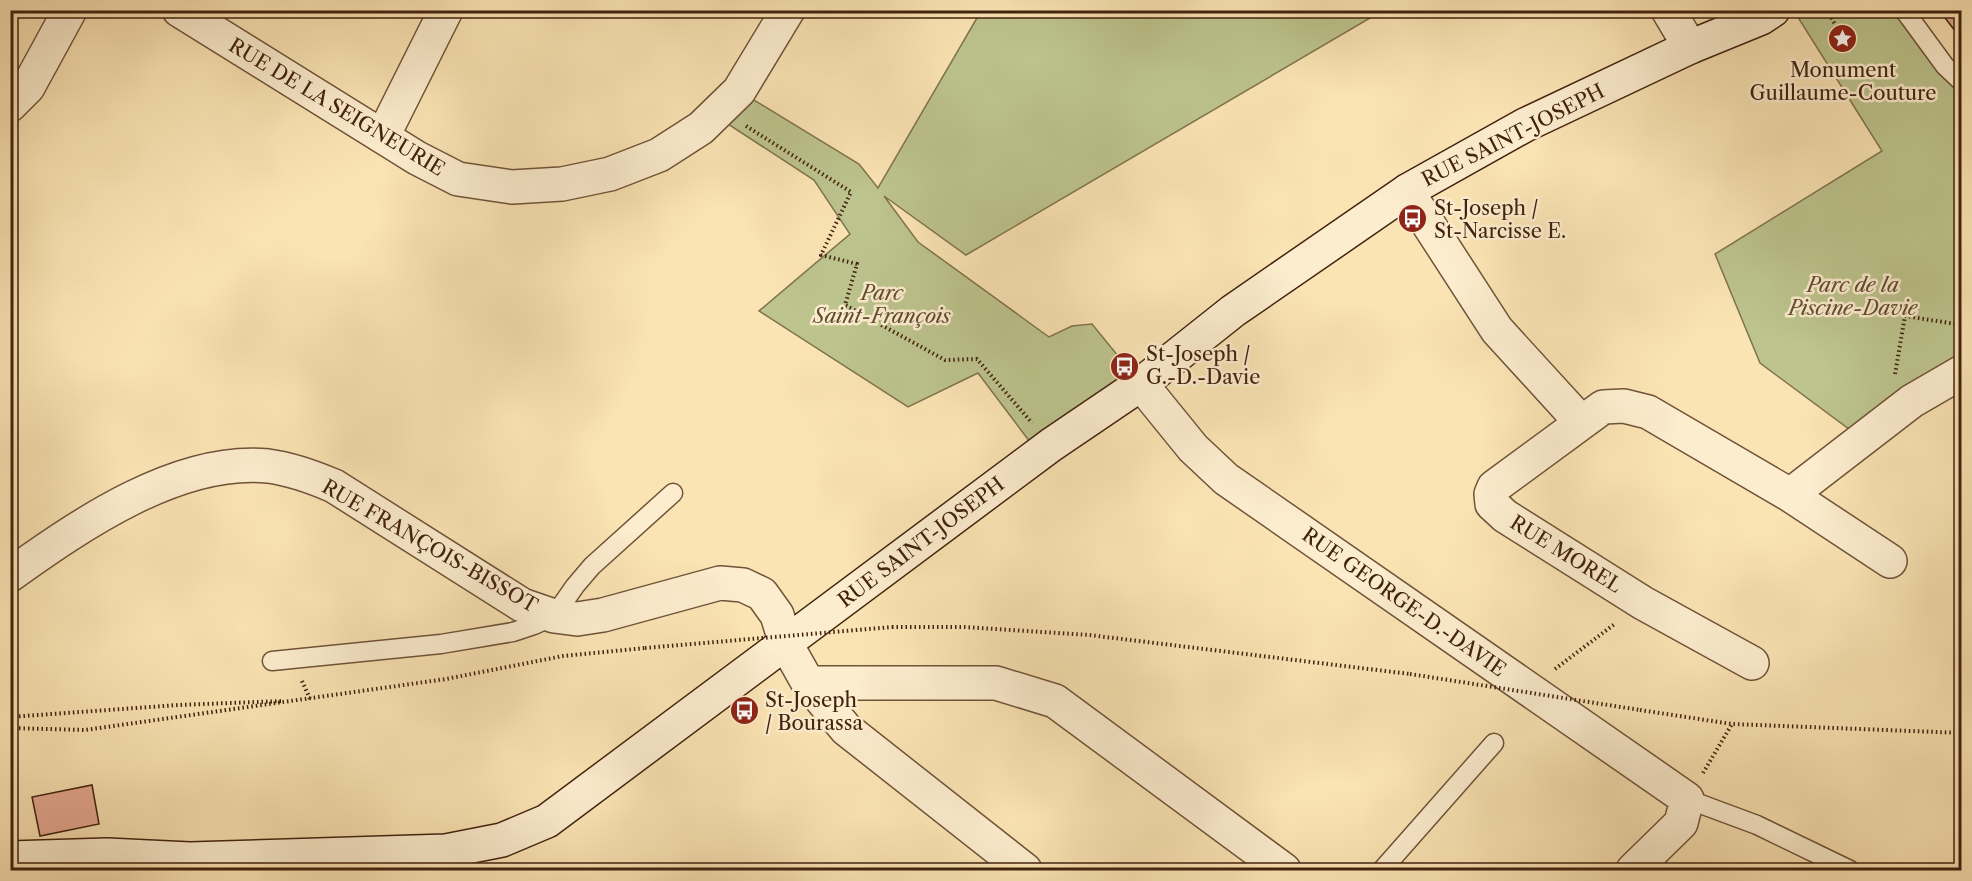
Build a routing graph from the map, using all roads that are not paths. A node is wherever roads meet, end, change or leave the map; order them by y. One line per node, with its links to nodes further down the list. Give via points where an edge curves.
1 (70, 10): 10 (street, via 28,87)
2 (180, 10): 11 (street, RUE DE LA SEIGNEURIE)
3 (446, 10): 11 (street)
4 (788, 10): 11 (street, RUE DE LA SEIGNEURIE, via 740,91 720,110 659,155 610,174 562,184 512,187 458,179)
5 (1668, 10): 8 (street)
6 (1773, 10): 8 (street, RUE SAINT-JOSEPH)
7 (1904, 10): 9 (lane, via 1945,66)
8 (1690, 47): 12 (street, RUE SAINT-JOSEPH, via 1525,125)
9 (1962, 82)
10 (10, 105)
11 (383, 136)
12 (1407, 191): 14 (street, RUE SAINT-JOSEPH, via 1233,311); 15 (street, via 1497,330)
13 (1962, 372): 17 (street, via 1912,401)
14 (1141, 384): 21 (street, RUE SAINT-JOSEPH, via 1051,445); 26 (street, RUE GEORGE-D.-DAVIE, via 1193,448 1226,479)
15 (1581, 422): 17 (street, via 1603,407 1624,406 1648,412); 23 (street, RUE MOREL, via 1494,487 1492,504 1643,603)
16 (673, 493): 20 (lane, RUE FRANÇOIS-BISSOT, via 592,566)
17 (1790, 495): 18 (street)
18 (1890, 561)
19 (10, 575): 20 (street, RUE FRANÇOIS-BISSOT, via 64,536 158,486 203,472 269,466 334,486 522,605)
20 (554, 616): 21 (street, RUE FRANÇOIS-BISSOT, via 578,619 603,615 720,583 743,585 762,594 777,615); 22 (lane, RUE FRANÇOIS-BISSOT, via 513,632 441,644)
21 (786, 644): 24 (street, RUE FRANÇOIS-BISSOT); 28 (street, RUE SAINT-JOSEPH, via 547,821 502,840 446,851)
22 (272, 661)
23 (1752, 663)
24 (808, 682): 29 (street, RUE FRANÇOIS-BISSOT, via 846,729); 30 (street, via 996,683 1055,700)
25 (1494, 743): 31 (lane)
26 (1687, 799): 32 (street, via 1681,823); 33 (lane, via 1757,825)
27 (10, 858): 28 (street, RUE SAINT-JOSEPH)
28 (112, 863)
29 (1025, 870)
30 (1284, 870)
31 (1382, 870)
32 (1633, 870)
33 (1850, 870)

